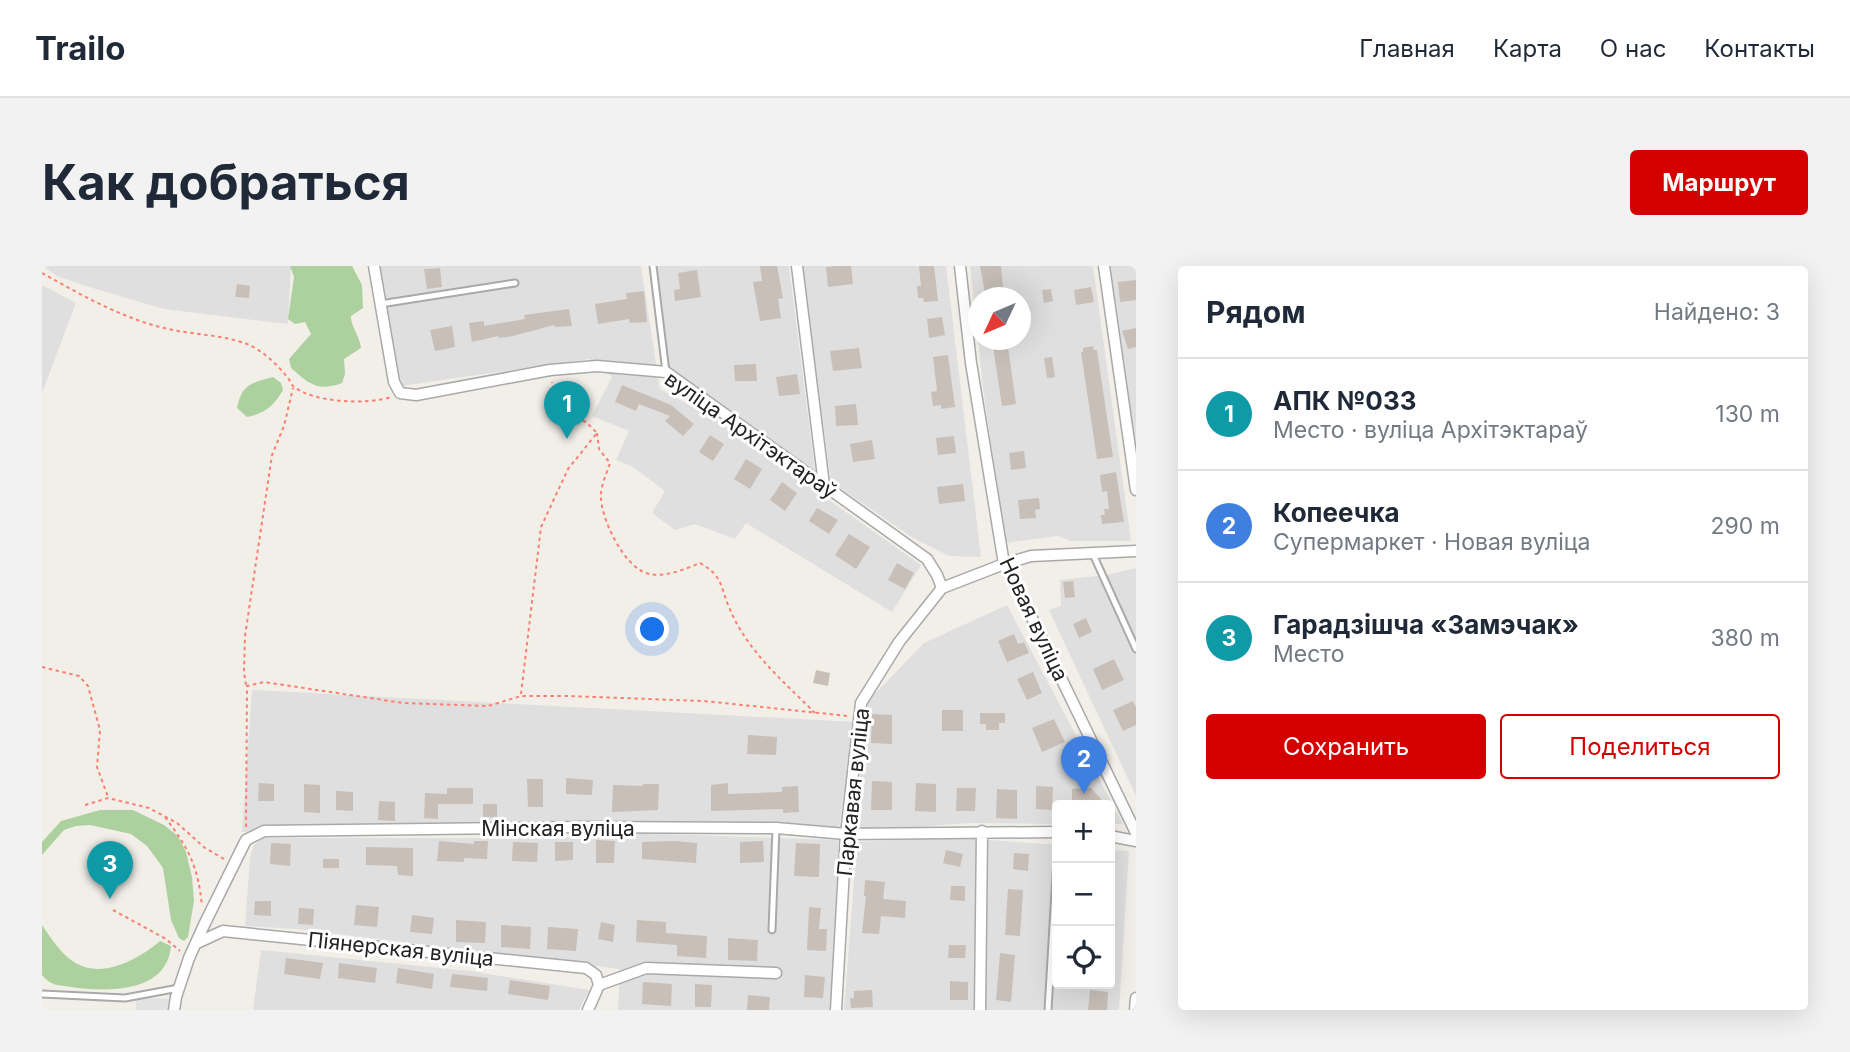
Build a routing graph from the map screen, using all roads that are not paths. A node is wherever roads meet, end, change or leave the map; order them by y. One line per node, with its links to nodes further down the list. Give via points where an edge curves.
1 (374, 266): 7 (street)
2 (653, 266): 8 (lane)
3 (797, 266): 9 (street)
4 (960, 266): 13 (street, Новая вуліца)
5 (1104, 266): 10 (street)
6 (515, 283): 7 (lane)
7 (380, 304): 8 (street, вуліца Архітэктараў, via 400,393 416,395 597,366)
8 (666, 372): 9 (street, вуліца Архітэктараў)
9 (824, 485): 14 (street, вуліца Архітэктараў, via 927,559)
10 (1136, 490)
11 (1136, 551): 12 (street)
12 (1092, 552): 13 (street, via 1031,555); 15 (lane)
13 (1004, 564): 14 (street); 19 (street, Новая вуліца)
14 (942, 588): 20 (street, Паркавая вуліца, via 899,642 862,703)
15 (1136, 649)
16 (776, 828): 20 (street, Мінская вуліца); 24 (lane); 25 (street, Мінская вуліца, via 264,831 246,840)
17 (982, 831): 18 (street, Мінская вуліца); 20 (street, Мінская вуліца); 34 (street)
18 (1052, 832)
19 (1136, 832)
20 (846, 834): 33 (street, Паркавая вуліца)
21 (1115, 837): 22 (street)
22 (1136, 841)
23 (1057, 863): 35 (lane)
24 (772, 930)
25 (197, 943): 27 (street, Піянерская вуліца, via 223,931 586,968 596,975); 28 (street)
26 (776, 973): 27 (street, via 646,968)
27 (599, 985): 32 (street)
28 (179, 988): 29 (lane, via 125,998); 31 (street)
29 (42, 993)
30 (1136, 999): 36 (street)
31 (174, 1010)
32 (588, 1010)
33 (836, 1010)
34 (981, 1010)
35 (1048, 1010)
36 (1135, 1010)

